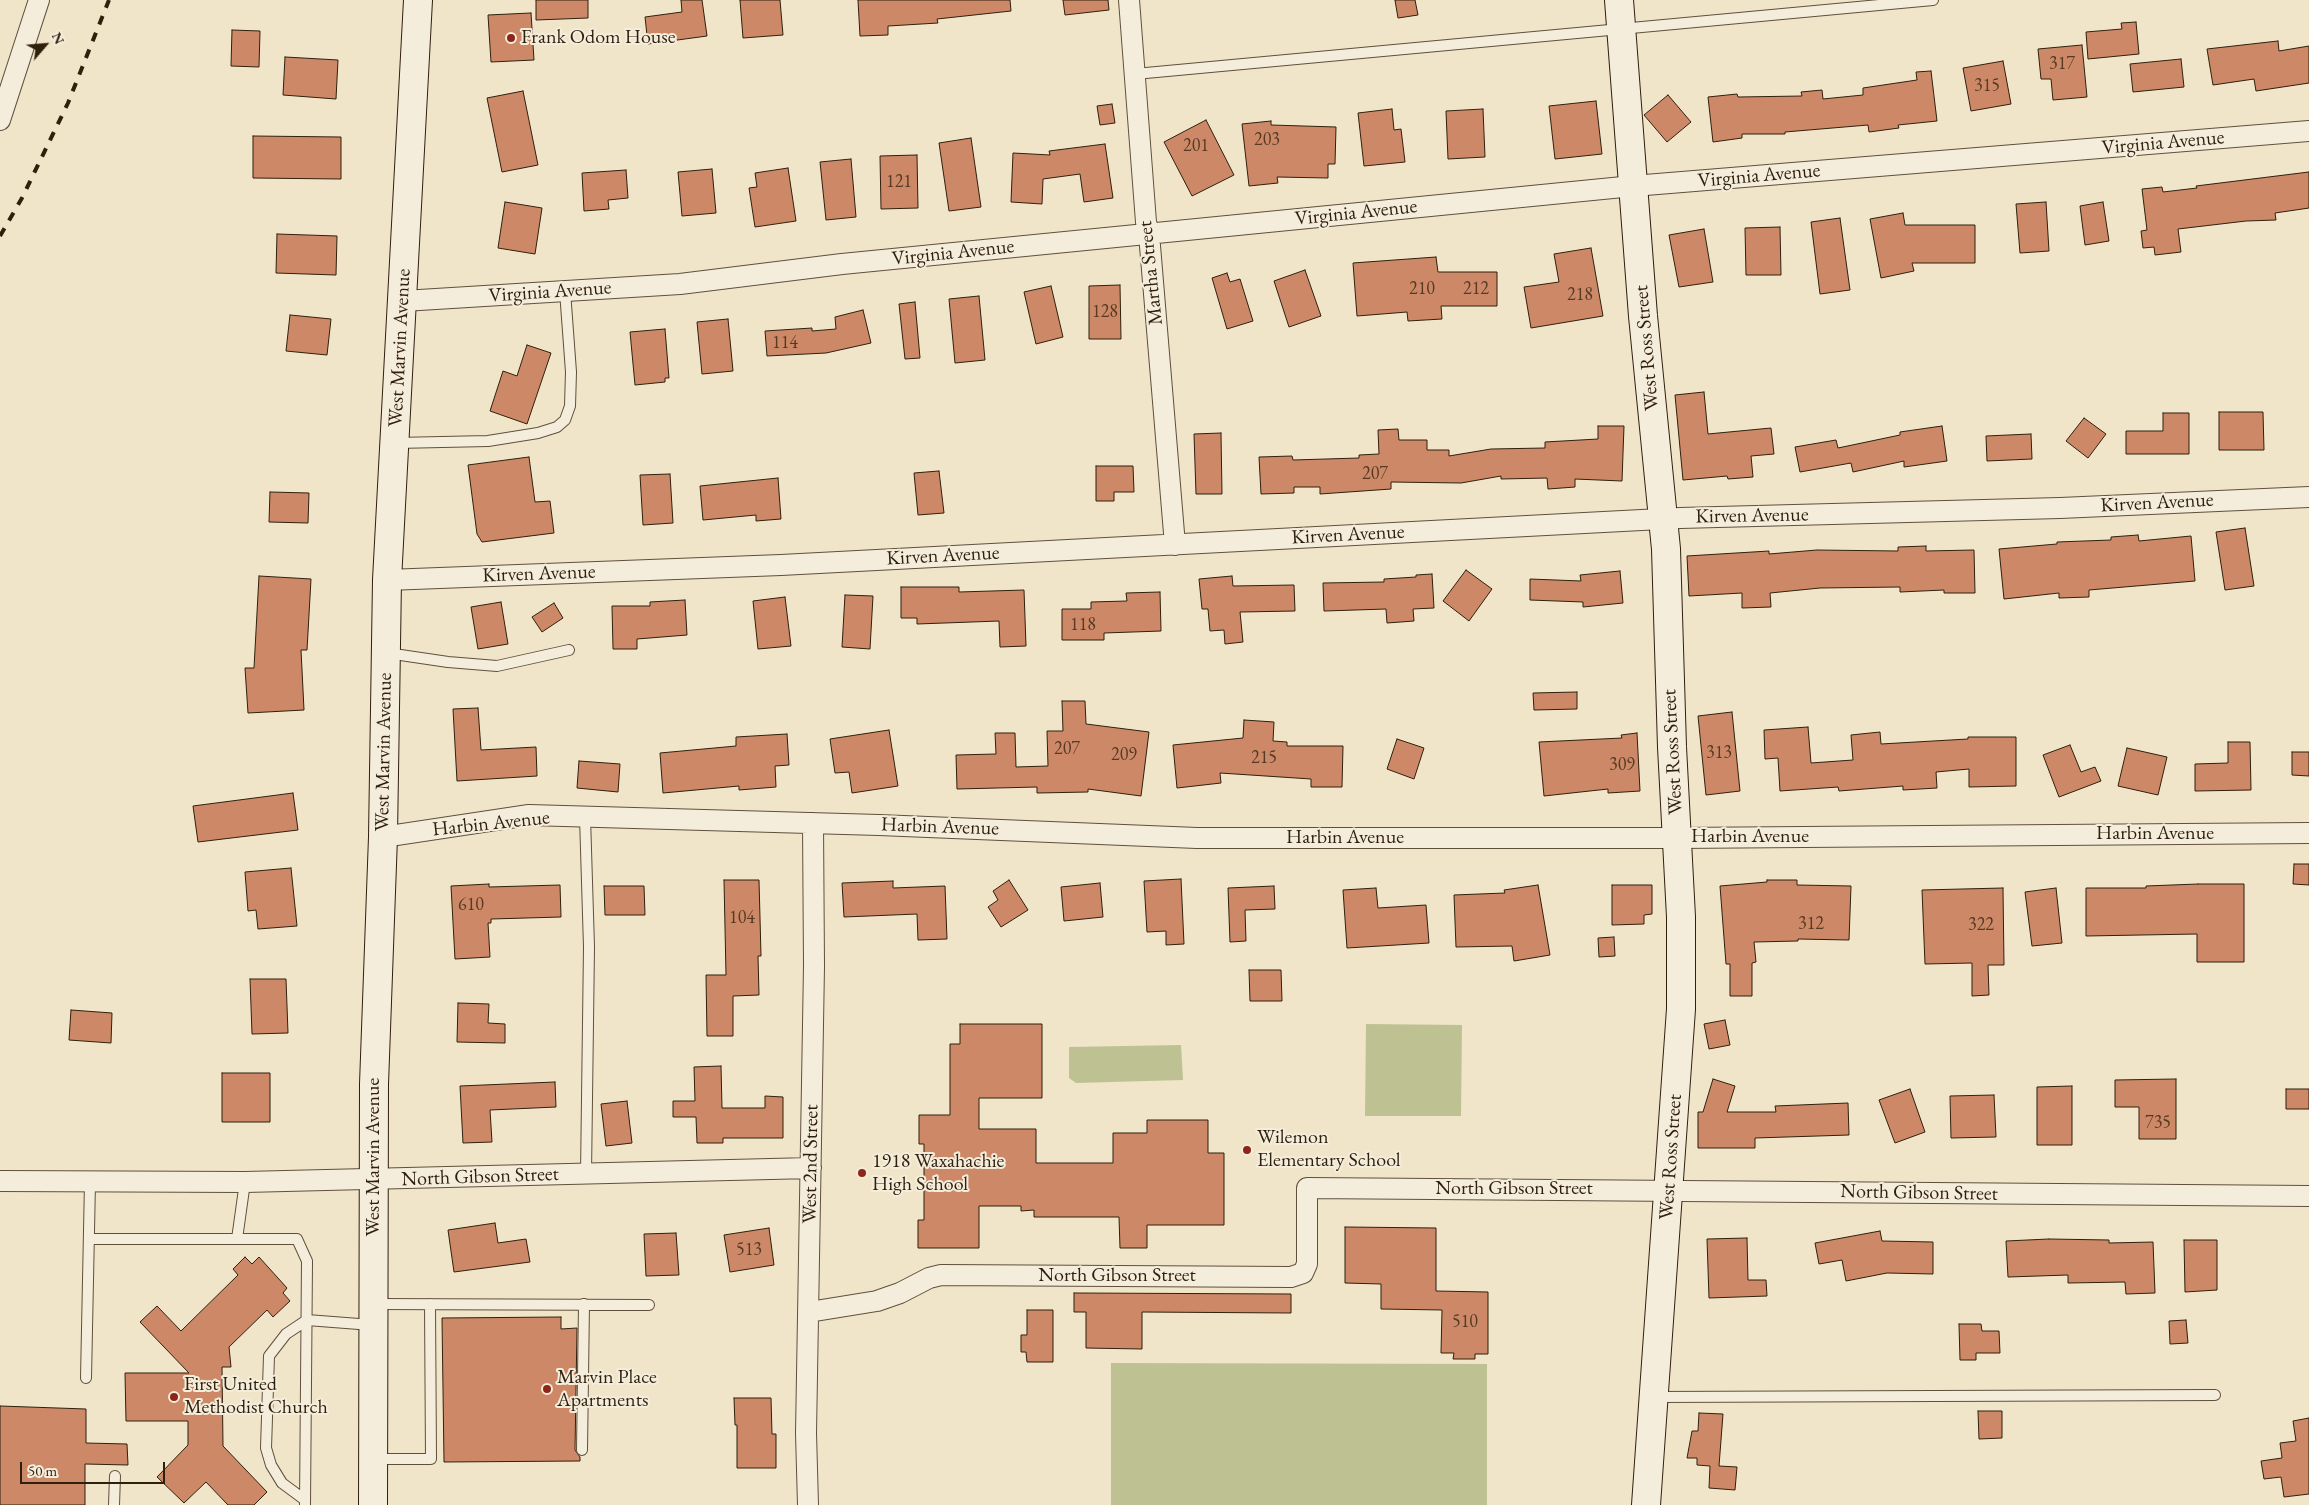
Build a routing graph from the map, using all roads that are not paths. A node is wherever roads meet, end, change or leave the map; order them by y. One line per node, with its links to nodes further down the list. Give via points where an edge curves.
1 (39, 0): 8 (street)
2 (418, 0): 13 (street, West Marvin Avenue)
3 (1129, 0): 7 (street, Martha Street)
4 (1619, 0): 6 (street, West Ross Street)
5 (1933, 0): 6 (lane)
6 (1621, 28): 7 (lane); 10 (street, West Ross Street)
7 (1134, 74): 11 (street, Martha Street)
8 (0, 120)
9 (2309, 131): 10 (street, Virginia Avenue)
10 (1633, 186): 11 (street, Virginia Avenue); 16 (street, West Ross Street)
11 (1149, 234): 12 (street, Virginia Avenue, via 842,264 680,284); 17 (street, Martha Street)
12 (565, 291): 13 (street, Virginia Avenue); 14 (lane, via 571,372 570,406 565,420 557,427 538,433 488,441)
13 (403, 301): 14 (street, West Marvin Avenue)
14 (395, 443): 18 (street, West Marvin Avenue)
15 (2309, 497): 16 (street, Kirven Avenue, via 2060,508)
16 (1663, 519): 17 (street, Kirven Avenue); 25 (street, West Ross Street)
17 (1175, 545): 18 (street, Kirven Avenue)
18 (387, 580): 20 (street, West Marvin Avenue)
19 (570, 650): 20 (lane, via 497,666)
20 (386, 653): 24 (street, West Marvin Avenue)
21 (585, 817): 22 (street, Harbin Avenue); 24 (street, Harbin Avenue, via 529,815); 27 (lane, via 589,947)
22 (813, 823): 25 (street, Harbin Avenue, via 1197,838); 26 (street, West 2nd Street)
23 (2309, 833): 25 (street, Harbin Avenue)
24 (383, 837): 28 (street, West Marvin Avenue, via 374,1084)
25 (1677, 838): 32 (street, West Ross Street, via 1681,1009)
26 (811, 1168): 27 (street, North Gibson Street); 39 (street, West 2nd Street)
27 (586, 1174): 28 (street, North Gibson Street)
28 (374, 1180): 31 (street, North Gibson Street); 40 (street, West Marvin Avenue)
29 (0, 1181): 30 (street, North Gibson Street)
30 (90, 1182): 31 (street, North Gibson Street); 34 (lane)
31 (245, 1182): 35 (lane)
32 (1669, 1191): 33 (street, North Gibson Street); 39 (street, North Gibson Street, via 1307,1188 1307,1264 1302,1273 1291,1277 941,1275 877,1301); 44 (street, West Ross Street)
33 (2309, 1196)
34 (89, 1239): 35 (lane); 42 (lane)
35 (236, 1239): 41 (lane, via 296,1239 307,1261)
36 (430, 1304): 37 (lane); 40 (lane); 46 (lane, via 431,1459)
37 (584, 1304): 38 (lane); 45 (lane)
38 (649, 1305)
39 (808, 1312): 51 (street, West 2nd Street)
40 (373, 1314): 41 (lane); 46 (street, West Marvin Avenue)
41 (307, 1320): 48 (lane); 48 (lane, via 286,1334 269,1356 266,1448 271,1465 282,1483)
42 (86, 1378)
43 (2216, 1395): 44 (lane)
44 (1654, 1396): 52 (street, West Ross Street)
45 (582, 1450)
46 (373, 1459): 50 (street, West Marvin Avenue)
47 (115, 1476): 49 (lane)
48 (305, 1502)
49 (114, 1505)
50 (373, 1505)
51 (808, 1505)
52 (1646, 1505)

